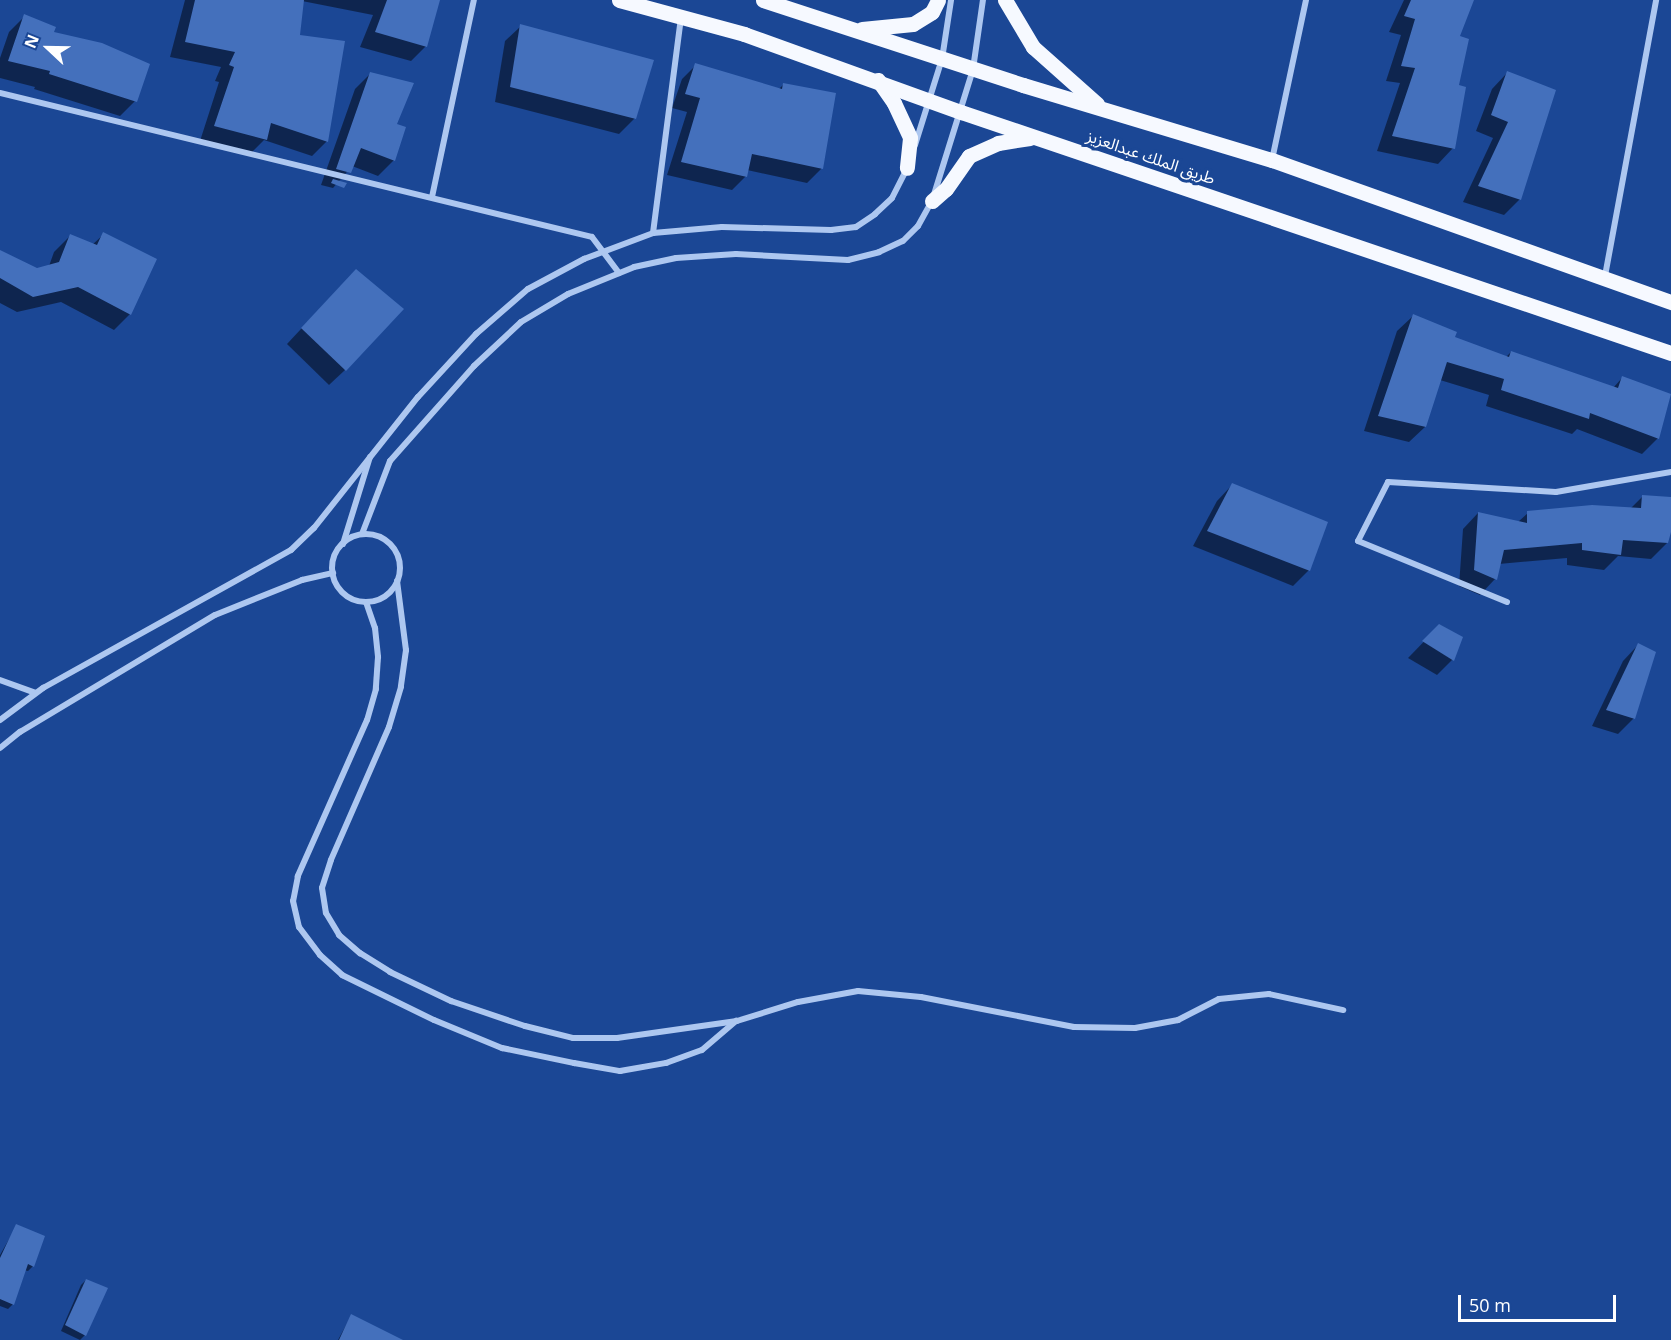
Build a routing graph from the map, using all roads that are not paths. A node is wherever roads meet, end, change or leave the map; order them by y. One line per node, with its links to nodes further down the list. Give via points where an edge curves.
1 (474, 0): 22 (street)
2 (619, 0): 10 (main road, طريق الملك عبدالعزيز)
3 (763, 0): 11 (main road, طريق الملك عبدالعزيز)
4 (938, 0): 11 (main road, via 932,12 913,24)
5 (951, 0): 12 (street)
6 (983, 0): 13 (street)
7 (1005, 0): 17 (main road, via 1033,46)
8 (1306, 0): 20 (street)
9 (1654, 0): 27 (street)
10 (681, 17): 14 (main road, طريق الملك عبدالعزيز); 24 (street)
11 (853, 29): 12 (main road, طريق الملك عبدالعزيز)
12 (942, 59): 13 (main road, طريق الملك عبدالعزيز); 16 (street)
13 (974, 69): 17 (main road, طريق الملك عبدالعزيز); 18 (street)
14 (878, 80): 16 (main road, طريق الملك عبدالعزيز); 21 (main road, via 910,138)
15 (0, 93): 22 (street)
16 (931, 100): 18 (main road, طريق الملك عبدالعزيز); 21 (street)
17 (1104, 110): 20 (main road, طريق الملك عبدالعزيز)
18 (961, 112): 19 (main road, طريق الملك عبدالعزيز); 23 (street)
19 (1038, 138): 23 (main road, via 998,143 969,156 946,189); 29 (main road, طريق الملك عبدالعزيز)
20 (1272, 160): 27 (main road, طريق الملك عبدالعزيز)
21 (907, 168): 24 (street, via 891,198 856,227 722,227)
22 (432, 197): 25 (street, via 592,237)
23 (932, 201): 26 (street, via 918,226 903,241 848,260 736,254 676,258)
24 (652, 233): 25 (street)
25 (604, 251): 26 (street); 30 (street, via 528,289 476,334)
26 (619, 273): 32 (street, via 568,294 521,322 474,366 390,461)
27 (1605, 276): 28 (main road, طريق الملك عبدالعزيز)
28 (1671, 302)
29 (1671, 353)
30 (372, 451): 33 (street); 39 (street, via 314,528 291,550)
31 (1671, 472): 37 (street, via 1556,492 1388,482 1358,541)
32 (362, 534): 33 (street); 35 (street, via 384,540 393,548 398,558)
33 (343, 544): 34 (street, via 336,552)
34 (333, 573): 36 (street, via 342,592); 41 (street, via 302,580 215,615 20,732)
35 (397, 581): 36 (street, via 382,598); 43 (street, via 406,650 401,687 389,727 322,888 326,912 339,935 390,972 450,1001 573,1038 617,1038)
36 (366, 602): 43 (street, via 375,628 376,689 367,720 298,876 292,901 299,927 320,955 342,975 434,1020 502,1048 574,1064 620,1071 666,1063 702,1050)
37 (1507, 602)
38 (0, 680): 39 (street)
39 (35, 693): 40 (street)
40 (0, 720)
41 (0, 748)
42 (1343, 1011): 43 (street, via 1269,994 1219,999 1178,1020 1135,1028 1074,1027 921,997 858,992 798,1002)
43 (737, 1021)

